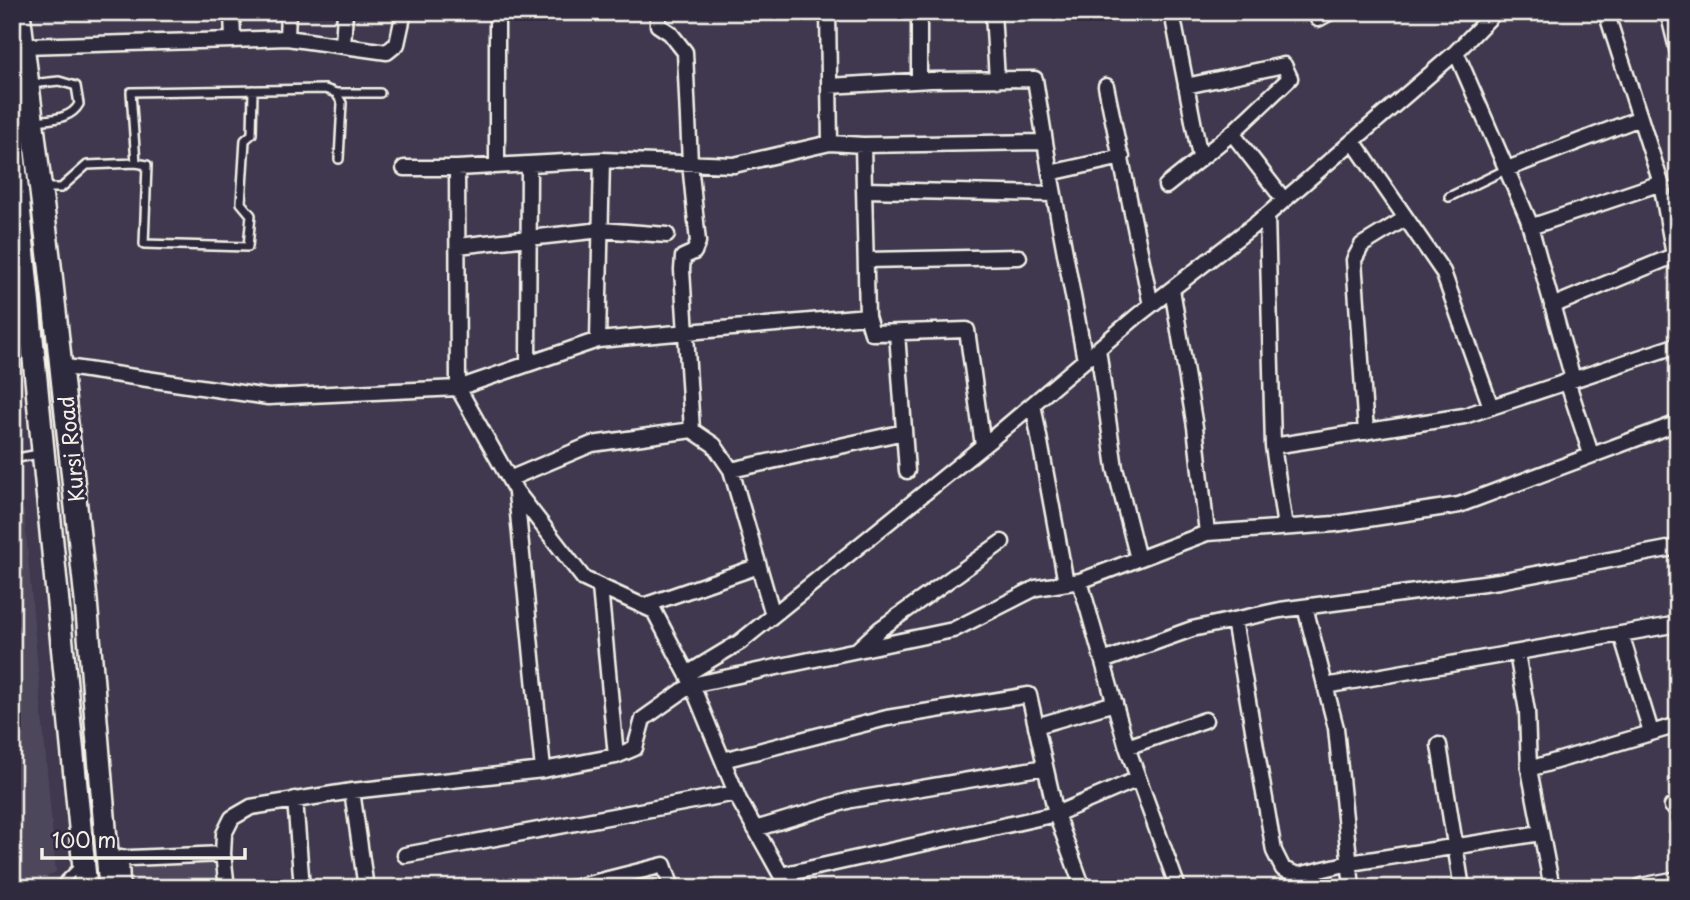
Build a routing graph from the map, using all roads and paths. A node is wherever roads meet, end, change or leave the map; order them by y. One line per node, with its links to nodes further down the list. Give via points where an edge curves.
1 (19, 12): 17 (main road, Kursi Road)
2 (232, 12): 16 (street)
3 (288, 12): 15 (street)
4 (345, 12): 18 (street)
5 (404, 12): 18 (street, via 397,44 387,52)
6 (497, 12): 45 (street)
7 (658, 12): 43 (street, via 658,25 685,52)
8 (828, 12): 24 (street)
9 (919, 12): 22 (street)
10 (993, 12): 21 (street)
11 (1179, 12): 26 (street, via 1173,18)
12 (1605, 12): 30 (street)
13 (1668, 12): 20 (street)
14 (1489, 14): 19 (street)
15 (287, 38): 16 (street); 18 (street)
16 (233, 40): 17 (street)
17 (23, 46): 23 (main road, Kursi Road)
18 (343, 46)
19 (1456, 52): 34 (street); 48 (street)
20 (1678, 53)
21 (997, 80): 22 (street); 35 (street, via 1035,79)
22 (919, 81): 24 (street)
23 (20, 84): 31 (main road, Kursi Road); 31 (lane, via 74,84 78,96 72,114)
24 (829, 86): 36 (street)
25 (1106, 86): 39 (street)
26 (1186, 86): 32 (street, via 1284,65 1290,78); 38 (street)
27 (253, 90): 28 (lane, via 325,89); 42 (lane, via 131,92); 42 (lane, via 242,203 251,215 248,247 144,244 147,165)
28 (335, 93): 29 (lane); 40 (lane, via 342,103)
29 (380, 93)
30 (1640, 118): 48 (street); 50 (street)
31 (32, 121): 52 (main road, Kursi Road)
32 (1232, 133): 38 (street); 56 (street)
33 (12, 135): 90 (main road, Kursi Road)
34 (1353, 141): 56 (street); 58 (street)
35 (1045, 142): 37 (street); 49 (street)
36 (830, 143): 37 (street); 43 (street, via 734,165)
37 (863, 145): 53 (street)
38 (1200, 157): 51 (street)
39 (1122, 158): 49 (street); 68 (street)
40 (339, 159)
41 (602, 160): 43 (street); 44 (street); 60 (street)
42 (135, 163): 52 (lane, via 87,165 61,188)
43 (690, 163): 72 (street, via 698,242 694,252 683,257)
44 (529, 164): 45 (street); 62 (street)
45 (497, 166): 47 (street)
46 (404, 168): 47 (street)
47 (457, 168): 63 (street)
48 (1507, 169): 55 (lane); 59 (street)
49 (1050, 173): 54 (street)
50 (1661, 183): 59 (street); 64 (street)
51 (1166, 186)
52 (40, 189): 78 (main road, Kursi Road)
53 (864, 190): 54 (street); 66 (street)
54 (1054, 194): 76 (street)
55 (1449, 197)
56 (1284, 200): 57 (street)
57 (1266, 215): 67 (street); 88 (street)
58 (1406, 218): 82 (street, via 1443,272); 86 (street, via 1362,245 1354,260)
59 (1530, 228): 69 (street)
60 (601, 230): 61 (street); 62 (street); 73 (street)
61 (667, 235)
62 (529, 238): 63 (street); 77 (street)
63 (458, 246): 80 (street)
64 (1676, 255): 69 (street)
65 (1018, 257): 66 (street)
66 (866, 260): 70 (street)
67 (1172, 289): 68 (street); 97 (street)
68 (1151, 305): 75 (street)
69 (1552, 306): 79 (street)
70 (867, 316): 71 (street, via 872,333); 72 (street)
71 (897, 332): 85 (street); 87 (street, via 967,330)
72 (686, 333): 73 (street); 84 (street)
73 (598, 340): 77 (street)
74 (1678, 345): 79 (street)
75 (1098, 349): 76 (street); 100 (street, via 1115,468)
76 (1085, 359): 81 (street)
77 (528, 364): 80 (street)
78 (61, 366): 80 (street, via 268,397); 89 (main road, Kursi Road)
79 (1570, 380): 82 (street); 91 (street)
80 (458, 388): 95 (street)
81 (1033, 404): 87 (street); 102 (street)
82 (1491, 407): 86 (street, via 1464,416)
83 (1678, 423): 91 (street)
84 (692, 430): 93 (street, via 714,445); 95 (street, via 592,444)
85 (904, 432): 93 (street); 94 (street)
86 (1366, 432): 88 (street)
87 (983, 446): 106 (street)
88 (1273, 446): 96 (street)
89 (69, 450): 90 (main road); 120 (main road, Kursi Road)
90 (44, 454): 92 (lane); 121 (main road, Kursi Road)
91 (1591, 454): 96 (street, via 1458,505)
92 (12, 458)
93 (731, 470): 101 (street)
94 (907, 471)
95 (512, 486): 103 (street, via 583,579); 127 (street)
96 (1285, 527): 97 (street)
97 (1207, 533): 100 (street)
98 (1002, 542): 110 (street)
99 (1678, 547): 105 (street, via 1499,581)
100 (1138, 559): 102 (street)
101 (759, 566): 104 (street); 106 (street)
102 (1073, 582): 110 (street, via 1036,588 953,630); 112 (street)
103 (600, 587): 104 (street); 124 (street)
104 (643, 606): 113 (street, via 654,611)
105 (1305, 607): 107 (street); 114 (street)
106 (774, 615): 113 (street)
107 (1234, 620): 112 (street, via 1192,629); 141 (street, via 1274,851 1283,869 1298,875)
108 (1678, 624): 109 (street)
109 (1620, 634): 111 (street); 119 (street)
110 (856, 651): 113 (street)
111 (1517, 653): 114 (street); 128 (street, via 1527,711)
112 (1103, 660): 115 (street)
113 (689, 679): 124 (street, via 643,719 635,748); 125 (street)
114 (1325, 686): 141 (street, via 1336,728)
115 (1115, 703): 118 (street); 123 (street)
116 (1205, 720): 123 (street)
117 (1678, 725): 119 (street)
118 (1036, 726): 125 (street, via 1029,695 887,718); 126 (street)
119 (1651, 732): 128 (street)
120 (97, 736): 121 (main road); 139 (main road, Kursi Road)
121 (72, 740): 140 (main road, Kursi Road)
122 (1439, 745): 136 (street)
123 (1127, 747): 129 (street)
124 (616, 756): 127 (street)
125 (723, 760): 131 (street)
126 (1045, 767): 133 (street); 134 (street, via 851,800)
127 (543, 769): 130 (street)
128 (1529, 769): 135 (street)
129 (1138, 779): 133 (street); 156 (street)
130 (352, 791): 132 (street); 152 (street)
131 (736, 793): 134 (street); 138 (street)
132 (295, 799): 137 (street, via 251,807 232,818 224,834); 151 (street)
133 (1056, 814): 142 (street); 155 (street)
134 (755, 829): 142 (street)
135 (1541, 833): 136 (street); 159 (street)
136 (1454, 847): 141 (street); 158 (street)
137 (223, 854): 139 (street); 150 (street)
138 (405, 855)
139 (114, 859): 148 (main road, Kursi Road); 149 (street)
140 (83, 862): 146 (lane); 147 (main road, Kursi Road)
141 (1350, 863): 157 (street)
142 (780, 875): 154 (street)
143 (1678, 879): 144 (street)
144 (1641, 886)
145 (576, 887): 153 (street, via 664,865)
146 (57, 888)
147 (86, 888)
148 (110, 888)
149 (122, 888)
150 (227, 888)
151 (302, 888)
152 (366, 888)
153 (672, 888)
154 (789, 888)
155 (1083, 888)
156 (1178, 888)
157 (1352, 888)
158 (1461, 888)
159 (1552, 888)

